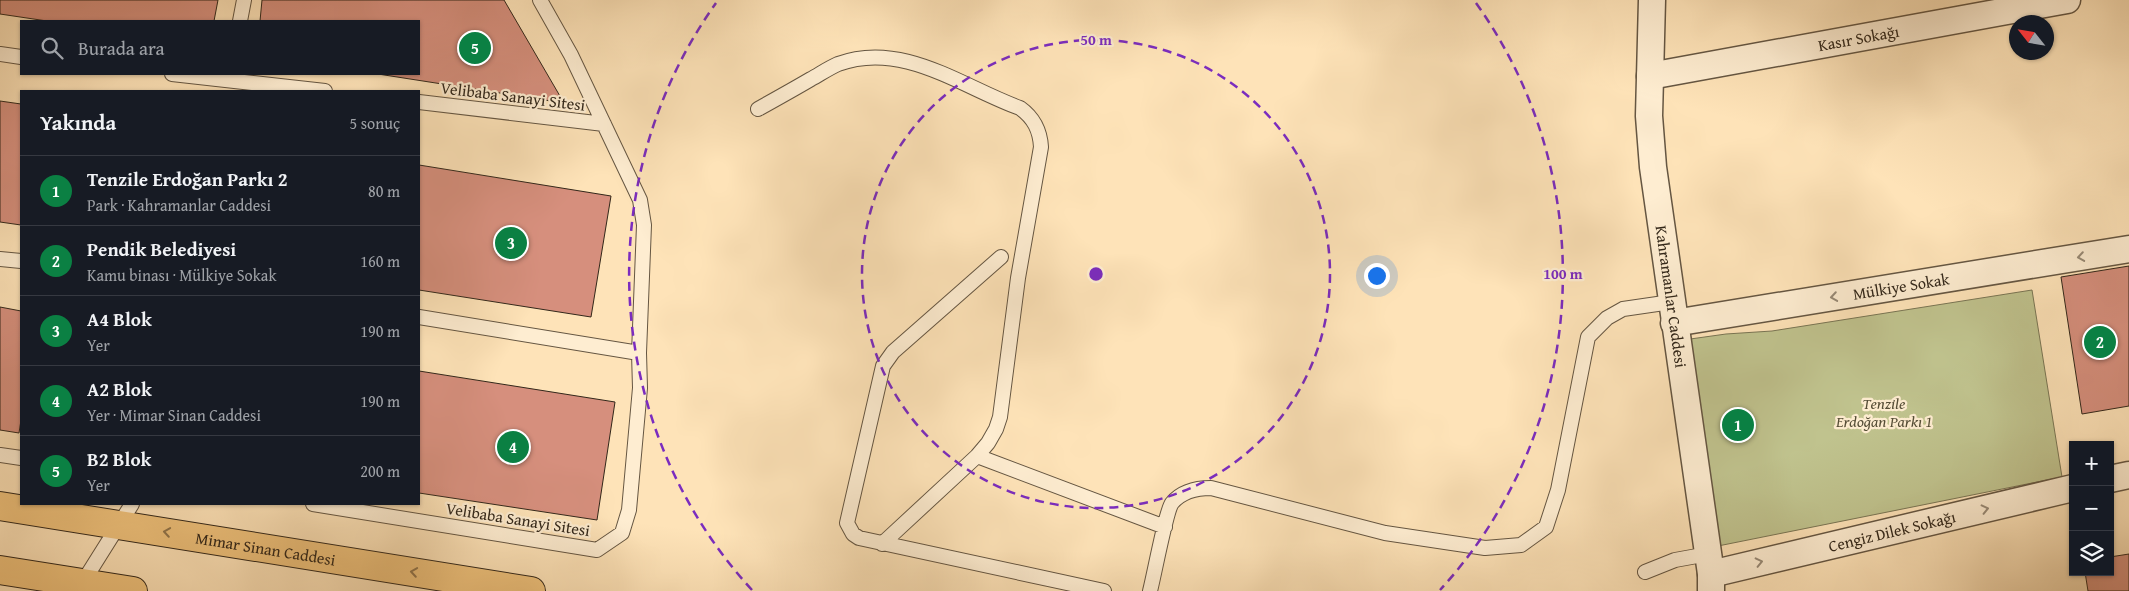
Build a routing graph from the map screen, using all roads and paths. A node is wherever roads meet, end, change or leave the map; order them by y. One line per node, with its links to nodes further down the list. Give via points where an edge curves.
1 (244, 0): 5 (lane)
2 (540, 0): 14 (lane, Velibaba Sanayi Sitesi)
3 (1652, 0): 9 (street, Kahramanlar Caddesi)
4 (2067, 0): 9 (street, Kasır Sokağı)
5 (240, 20)
6 (0, 54): 7 (lane)
7 (20, 57)
8 (179, 75): 10 (lane)
9 (1650, 76): 19 (street, Kahramanlar Caddesi, via 1653,167)
10 (227, 82): 11 (lane)
11 (314, 90)
12 (420, 102): 14 (lane, Velibaba Sanayi Sitesi)
13 (758, 109): 23 (lane, via 837,64 877,56 918,64 1020,108 1035,123 1041,147 1018,278 1000,417 988,443)
14 (604, 124): 21 (lane, Velibaba Sanayi Sitesi, via 640,200 644,225)
15 (2129, 249): 19 (street, Mülkiye Sokak, one-way to 19)
16 (1001, 257): 32 (lane, via 892,352 883,366 847,518 853,534)
17 (0, 259): 18 (lane)
18 (20, 262)
19 (1672, 312): 31 (lane, via 1623,309 1607,318 1588,337 1558,490 1546,527 1521,545 1485,548 1385,533 1211,488 1198,488 1177,498 1170,505); 35 (street, Kahramanlar Caddesi)
20 (420, 317): 21 (lane)
21 (639, 353): 28 (lane, Velibaba Sanayi Sitesi, via 640,388 628,510 622,533 597,550)
22 (0, 455): 24 (lane)
23 (977, 456): 31 (lane); 32 (lane)
24 (20, 458)
25 (2129, 475): 26 (street)
26 (2114, 478)
27 (2069, 489): 35 (street, Cengiz Dilek Sokağı, one-way to 27)
28 (319, 505)
29 (0, 506): 30 (main road, Mimar Sinan Caddesi)
30 (126, 514): 36 (lane); 38 (main road, Mimar Sinan Caddesi, one-way to 30)
31 (1165, 528): 40 (lane)
32 (882, 544): 39 (lane)
33 (0, 570): 36 (main road)
34 (1645, 572): 35 (lane, via 1675,560)
35 (1710, 573)
36 (83, 582): 37 (main road)
37 (133, 591)
38 (531, 591)
39 (1104, 591)
40 (1150, 591)

